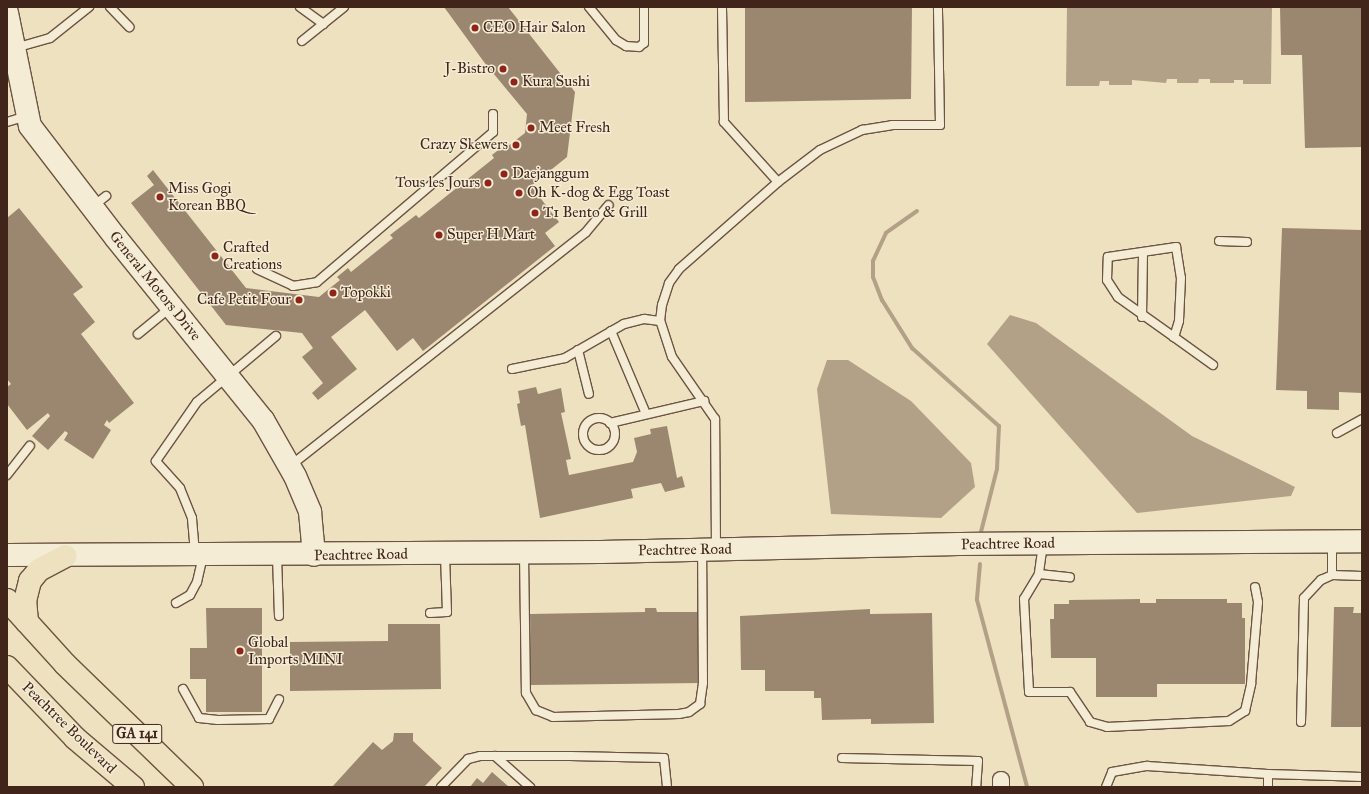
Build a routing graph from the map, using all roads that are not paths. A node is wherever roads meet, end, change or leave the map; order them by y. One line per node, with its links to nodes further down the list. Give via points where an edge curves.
1 (89, 7): 13 (lane, via 50,38)
2 (110, 7): 11 (lane)
3 (300, 7): 10 (lane)
4 (344, 7): 10 (lane)
5 (589, 7): 6 (lane, via 616,40 626,46 639,47 644,43)
6 (644, 7)
7 (722, 7): 17 (lane, via 724,122)
8 (938, 7): 17 (lane, via 940,125 892,125 862,130 820,150)
9 (7, 13): 13 (street, General Motors Drive)
10 (323, 24): 12 (lane)
11 (129, 27)
12 (302, 40)
13 (14, 48): 15 (street, General Motors Drive)
14 (493, 114): 22 (lane, via 493,132 317,282 293,286)
15 (28, 115): 16 (lane); 23 (street, General Motors Drive, via 30,126 46,141 68,171 99,202)
16 (7, 122)
17 (778, 182): 25 (lane, via 679,269 669,283)
18 (609, 205): 41 (lane, via 586,232)
19 (1219, 241): 20 (lane)
20 (1247, 242)
21 (1143, 252): 24 (lane); 24 (lane, via 1108,257 1107,280 1118,297); 29 (lane, via 1176,247 1181,278 1179,321)
22 (257, 269)
23 (171, 307): 27 (lane); 33 (street, General Motors Drive)
24 (1142, 317): 29 (lane)
25 (660, 321): 26 (lane, via 637,321); 35 (lane, via 672,357)
26 (611, 331): 30 (lane); 36 (lane)
27 (138, 334)
28 (276, 336): 33 (lane)
29 (1174, 338): 31 (lane)
30 (578, 350): 32 (lane, via 565,358); 34 (lane)
31 (1213, 364)
32 (512, 369)
33 (228, 377): 41 (street, General Motors Drive, via 263,420); 52 (lane, via 197,402 156,461 180,488 192,518)
34 (589, 394)
35 (704, 401): 36 (lane); 46 (lane, via 715,419)
36 (646, 414): 38 (lane)
37 (1362, 419): 39 (lane)
38 (610, 423): 38 (lane, via 601,418 586,423 582,433 589,447 599,450 609,447 615,432)
39 (1337, 433)
40 (30, 446): 42 (lane)
41 (290, 466): 50 (street, General Motors Drive, via 310,512)
42 (7, 474)
43 (1332, 541): 44 (street, Peachtree Road); 45 (street, Peachtree Road); 55 (lane)
44 (1362, 541)
45 (1043, 543): 46 (street, Peachtree Road); 54 (lane)
46 (709, 550): 47 (street, Peachtree Road); 47 (lane, via 700,704 689,712 553,717 536,710 526,693)
47 (524, 553): 48 (street, Peachtree Road)
48 (445, 554): 50 (street, Peachtree Road); 61 (lane, via 447,612)
49 (7, 555): 51 (street, Peachtree Road)
50 (314, 555): 53 (street, Peachtree Road)
51 (65, 556): 52 (street, Peachtree Road); 63 (highway, via 39,570 30,581 24,601)
52 (199, 556): 53 (street, Peachtree Road); 60 (lane, via 197,582 190,595)
53 (277, 556): 62 (lane)
54 (1039, 574): 57 (lane); 58 (lane, via 1024,599 1029,692 1070,692 1090,722 1107,727 1229,721 1245,711 1251,684 1258,602)
55 (1332, 575): 56 (lane); 67 (lane, via 1321,580 1304,598)
56 (1362, 576)
57 (1070, 577)
58 (1255, 587)
59 (7, 600): 63 (highway, GA 141)
60 (176, 603)
61 (430, 612)
62 (279, 616)
63 (27, 622): 73 (highway, GA 141, via 65,664)
64 (7, 667): 72 (highway, Peachtree Boulevard / GA 141, via 75,738)
65 (182, 689): 66 (lane, via 199,718 218,720 269,719)
66 (279, 699)
67 (1301, 722)
68 (495, 756): 74 (lane, via 468,759); 75 (lane); 76 (lane, via 664,758)
69 (842, 758): 77 (lane, via 978,761)
70 (1268, 774): 71 (lane); 78 (lane, via 1147,766 1112,772); 79 (lane)
71 (1362, 777)
72 (133, 787)
73 (192, 787)
74 (441, 787)
75 (530, 787)
76 (667, 787)
77 (976, 787)
78 (1106, 787)
79 (1268, 787)

